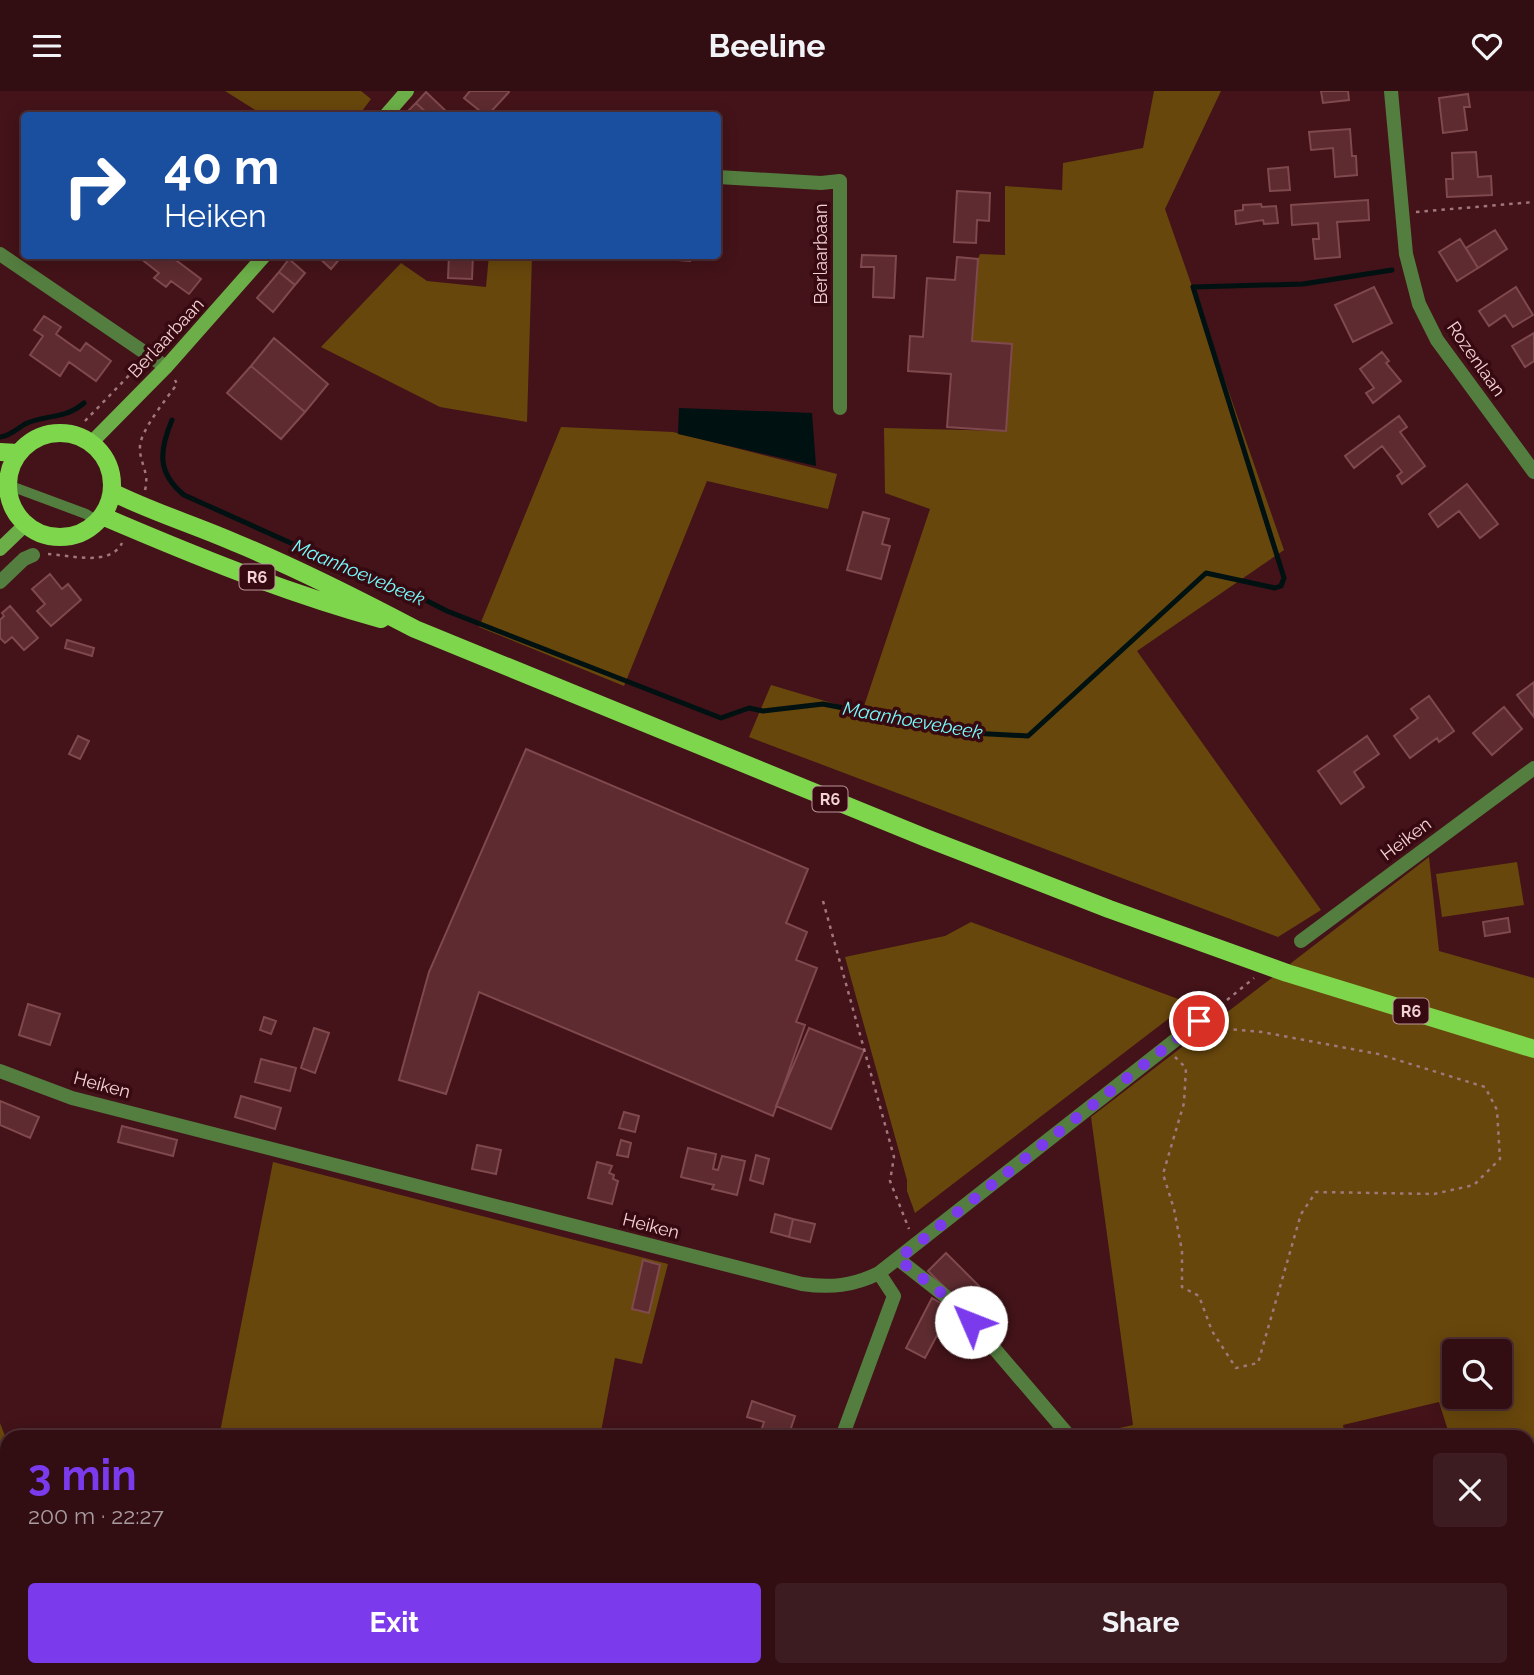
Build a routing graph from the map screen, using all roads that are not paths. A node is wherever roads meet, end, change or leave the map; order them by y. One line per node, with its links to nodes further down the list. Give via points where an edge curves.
1 (407, 91): 3 (street)
2 (1391, 91): 11 (street, Rozenlaan, via 1406,254 1419,304 1437,340)
3 (389, 112)
4 (721, 177): 8 (street, Berlaarbaan, via 840,181)
5 (0, 254): 7 (street)
6 (261, 259): 7 (street, Berlaarbaan)
7 (166, 367): 9 (street, Berlaarbaan)
8 (840, 408)
9 (91, 443): 10 (main road, via 73,434 52,433); 13 (main road, via 108,465)
10 (9, 452): 12 (main road, via 12,464)
11 (1534, 472)
12 (4, 483): 14 (lane); 15 (main road, via 14,510)
13 (112, 492): 14 (main road); 19 (main road, R6, via 343,591)
14 (100, 519): 15 (main road, via 87,530 62,537); 19 (main road, R6, via 333,606)
15 (26, 524): 16 (street)
16 (0, 549)
17 (33, 555): 18 (street)
18 (0, 582)
19 (415, 629): 23 (main road, R6, via 1007,870 1287,973)
20 (1534, 768): 21 (street, Heiken)
21 (1301, 941)
22 (1216, 1008): 25 (street, Heiken)
23 (1534, 1049)
24 (0, 1071): 26 (street, Heiken, via 72,1098 802,1284 849,1285)
25 (898, 1259): 26 (street, Heiken); 28 (street, via 958,1306)
26 (879, 1273): 27 (street, via 894,1296)
27 (845, 1430)
28 (1064, 1430)

